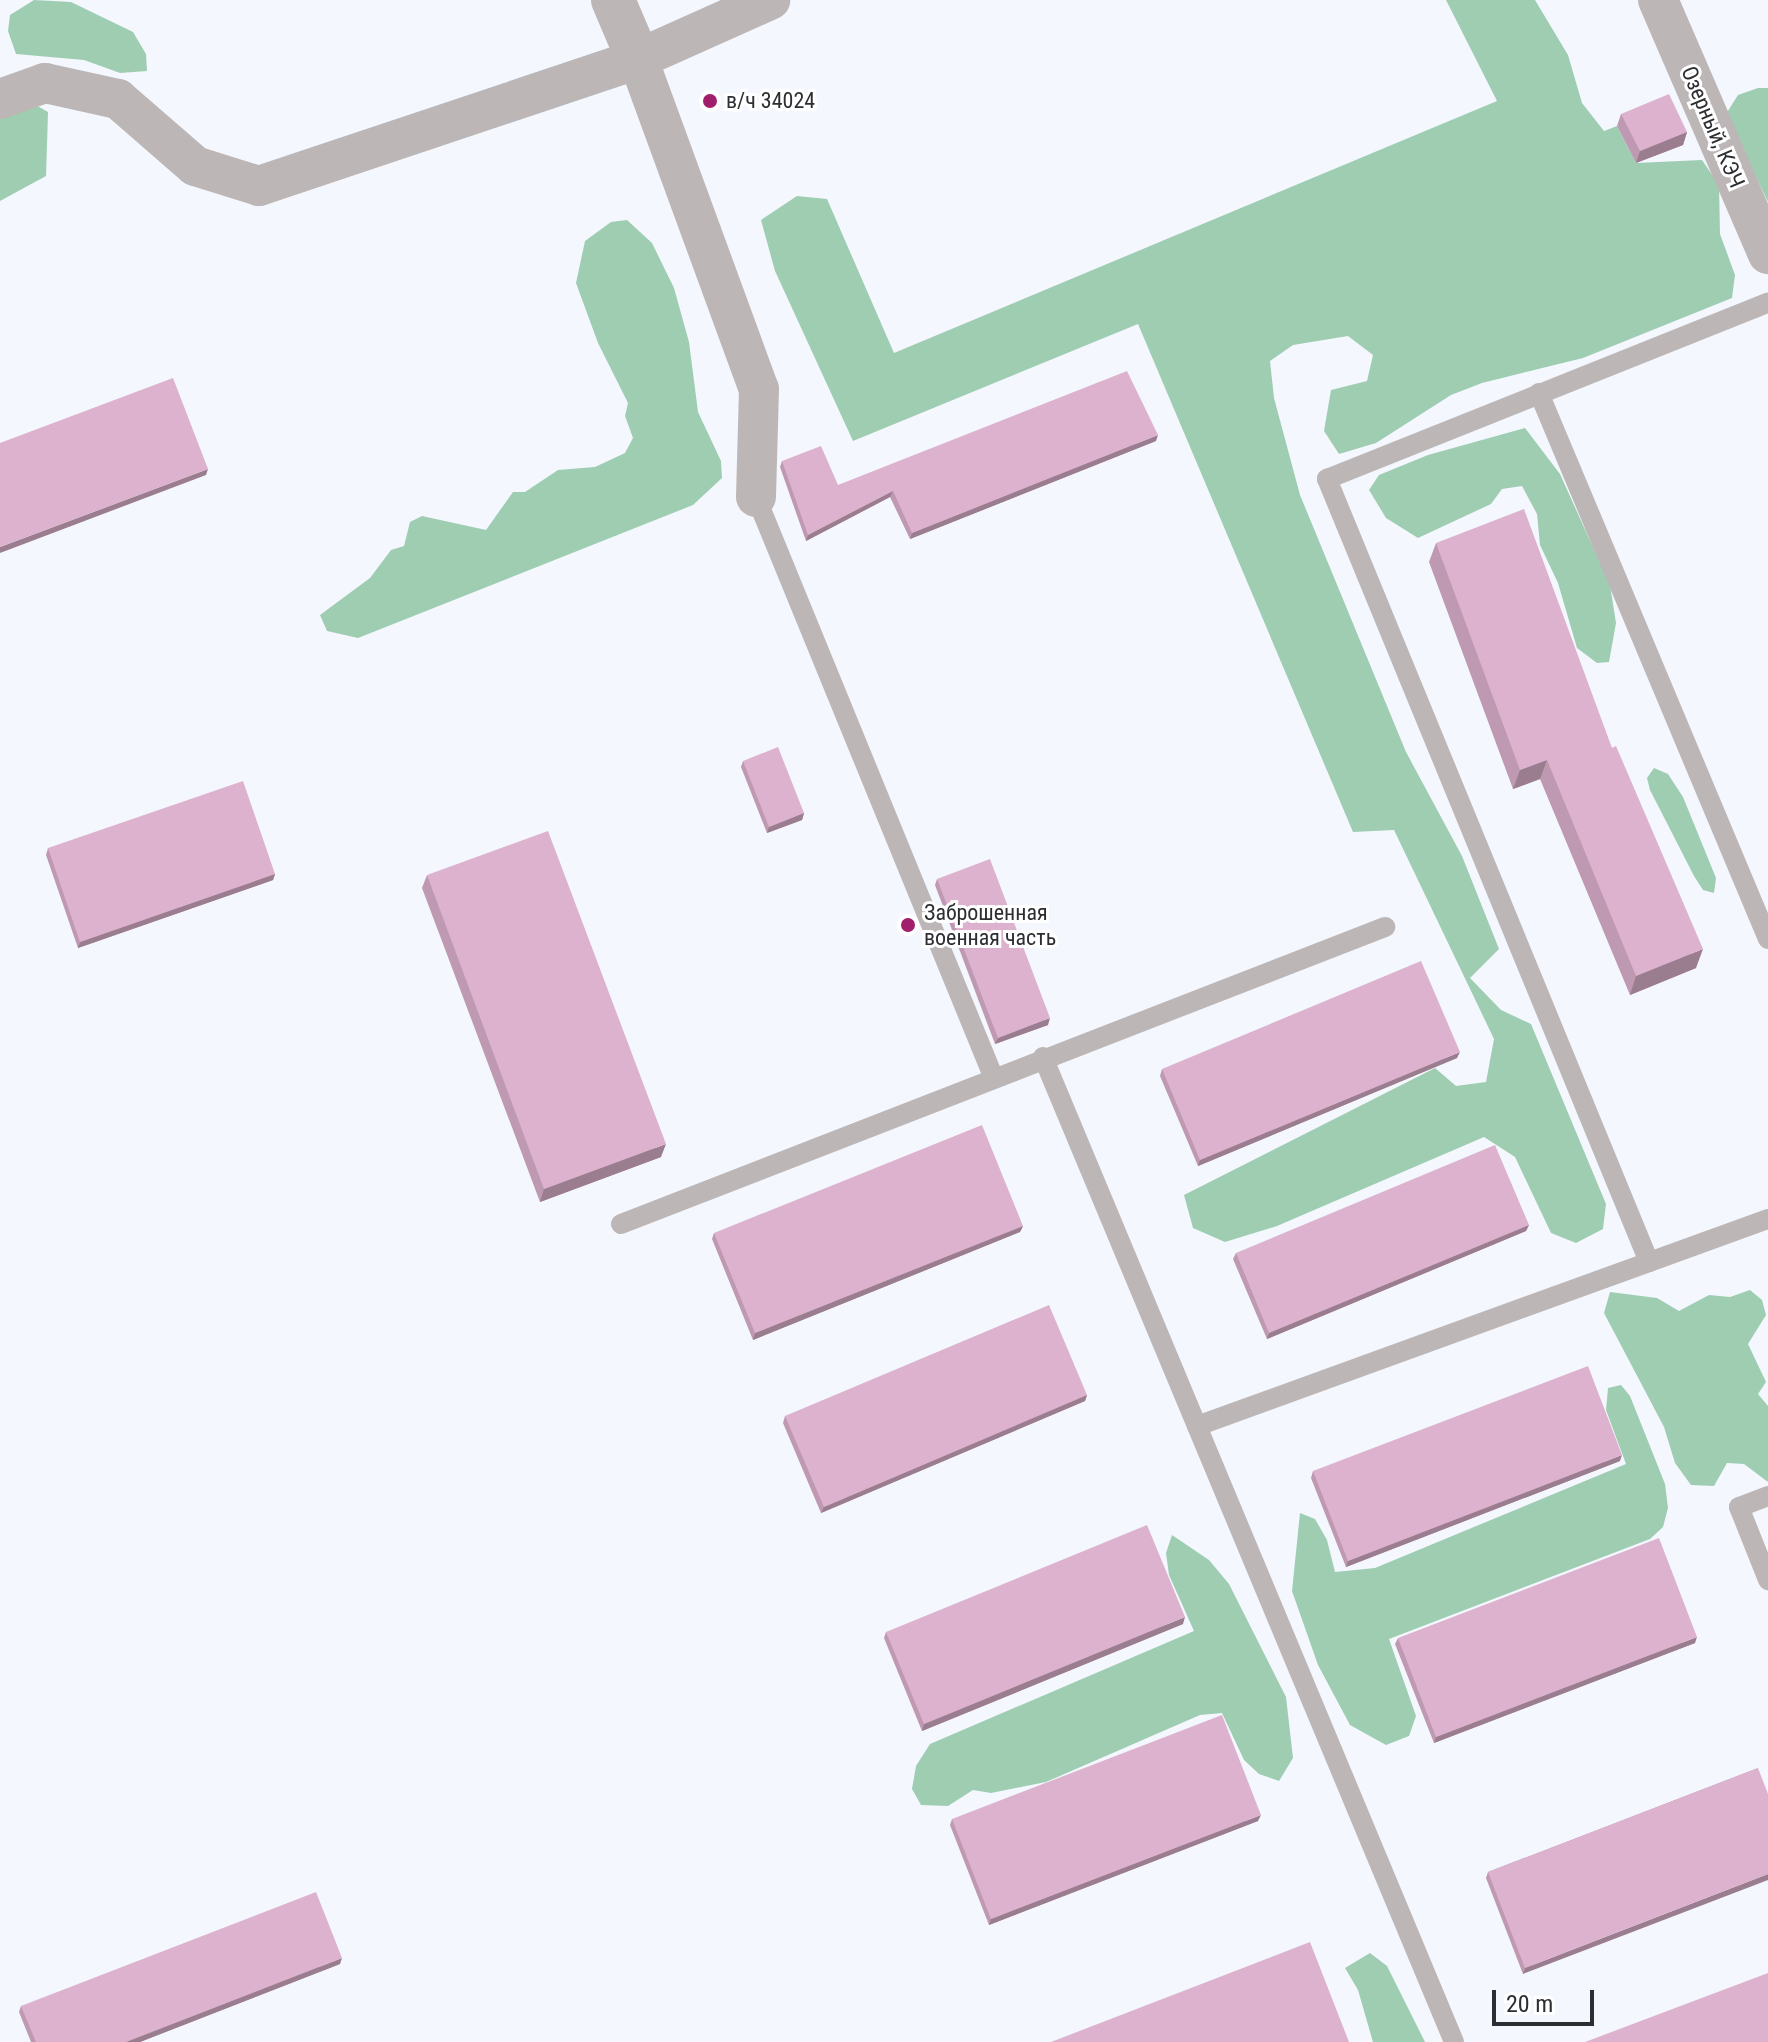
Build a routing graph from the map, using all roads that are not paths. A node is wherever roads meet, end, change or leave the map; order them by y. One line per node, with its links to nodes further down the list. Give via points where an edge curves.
1 (613, 0): 4 (street)
2 (770, 0): 4 (street)
3 (1658, 0): 6 (street, Озерный, КЭЧ)
4 (638, 59): 5 (street, via 259,186 195,166 118,99 45,83); 9 (street, via 759,389)
5 (0, 99)
6 (1768, 254)
7 (1768, 303): 8 (lane)
8 (1539, 393): 11 (lane); 16 (lane, via 1327,479)
9 (756, 497): 13 (lane)
10 (1385, 927): 12 (lane)
11 (1768, 939)
12 (1043, 1057): 13 (lane); 17 (lane)
13 (993, 1076): 15 (lane)
14 (1768, 1219): 16 (lane)
15 (621, 1224)
16 (1649, 1262): 17 (lane)
17 (1197, 1426): 20 (lane)
18 (1768, 1496): 19 (lane, via 1739,1507)
19 (1768, 1580)
20 (1454, 2042)

